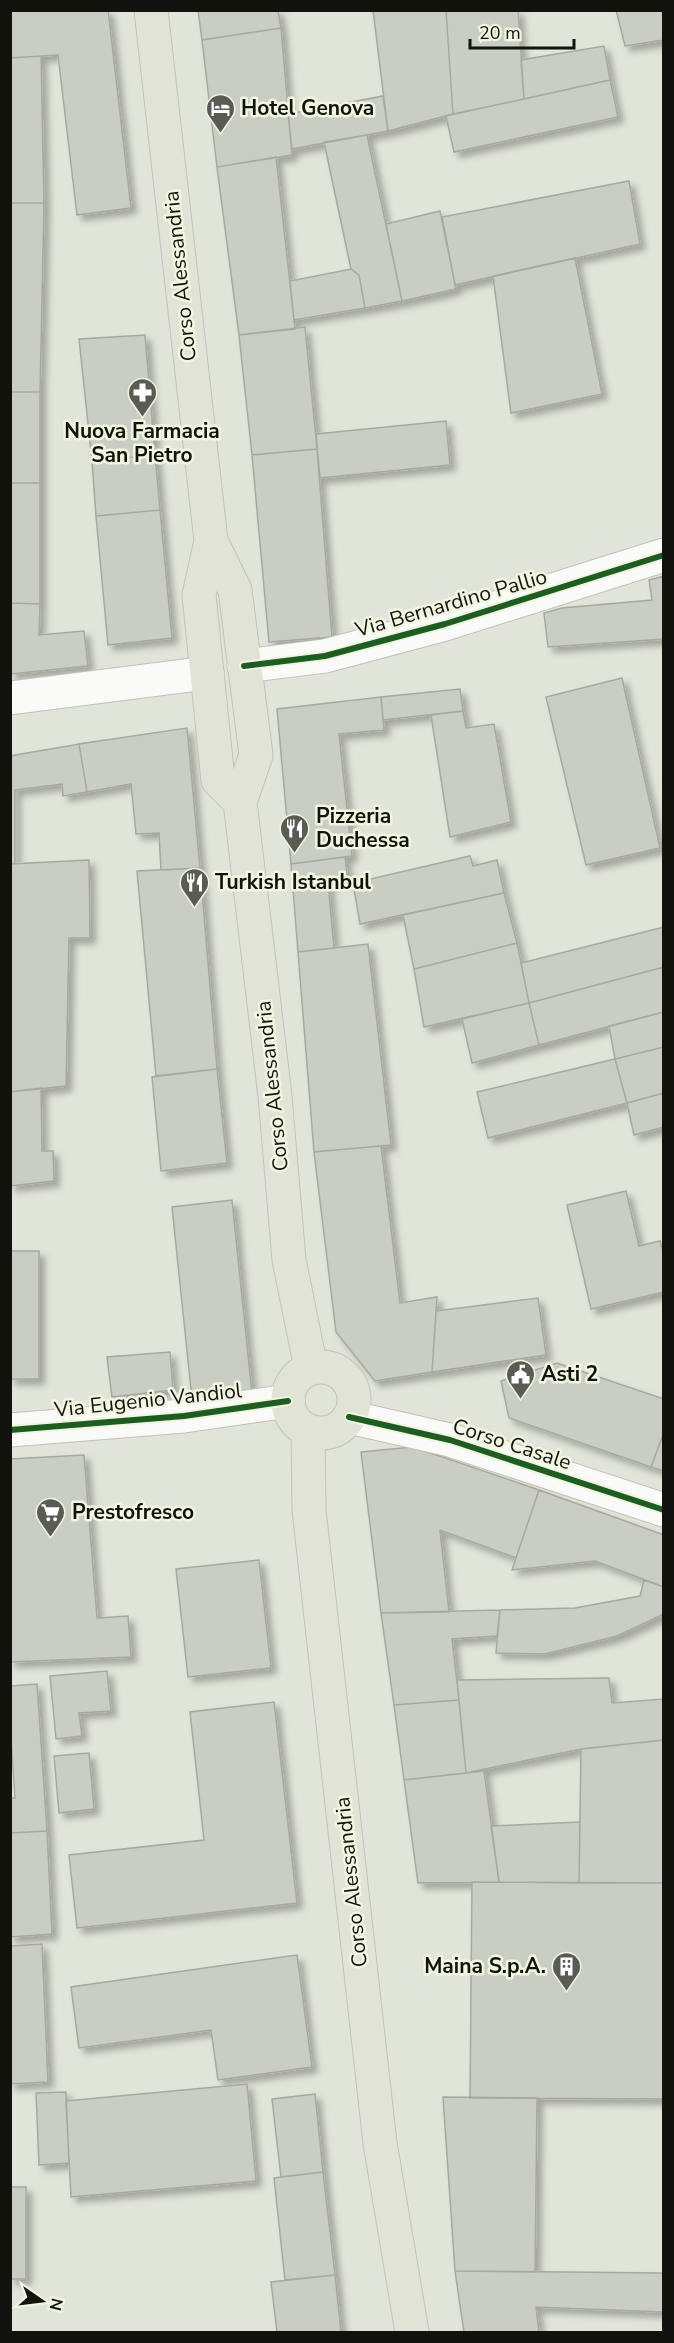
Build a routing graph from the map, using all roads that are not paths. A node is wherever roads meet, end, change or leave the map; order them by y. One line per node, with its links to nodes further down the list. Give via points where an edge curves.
1 (151, 10): 2 (main road, Corso Alessandria)
2 (211, 541): 4 (main road, Corso Alessandria, via 235,590); 5 (main road, Corso Alessandria, via 199,595)
3 (663, 555): 4 (street, Via Bernardino Pallio, via 445,624 325,656)
4 (244, 666): 7 (main road, Corso Alessandria, via 256,755)
5 (207, 673): 6 (street); 7 (main road, Corso Alessandria, via 218,780)
6 (10, 698)
7 (240, 802): 8 (main road, Corso Alessandria, via 275,1096 289,1260)
8 (311, 1368): 9 (main road, via 294,1381); 10 (main road, via 334,1369 350,1384 354,1395)
9 (288, 1401): 11 (street, Via Eugenio Vandiol, via 184,1416); 12 (main road, via 294,1419)
10 (349, 1417): 12 (main road, via 335,1430); 13 (street, Corso Casale, via 450,1440)
11 (10, 1430)
12 (308, 1430): 14 (main road, Corso Alessandria, via 309,1510 380,2143)
13 (663, 1510)
14 (412, 2332)

